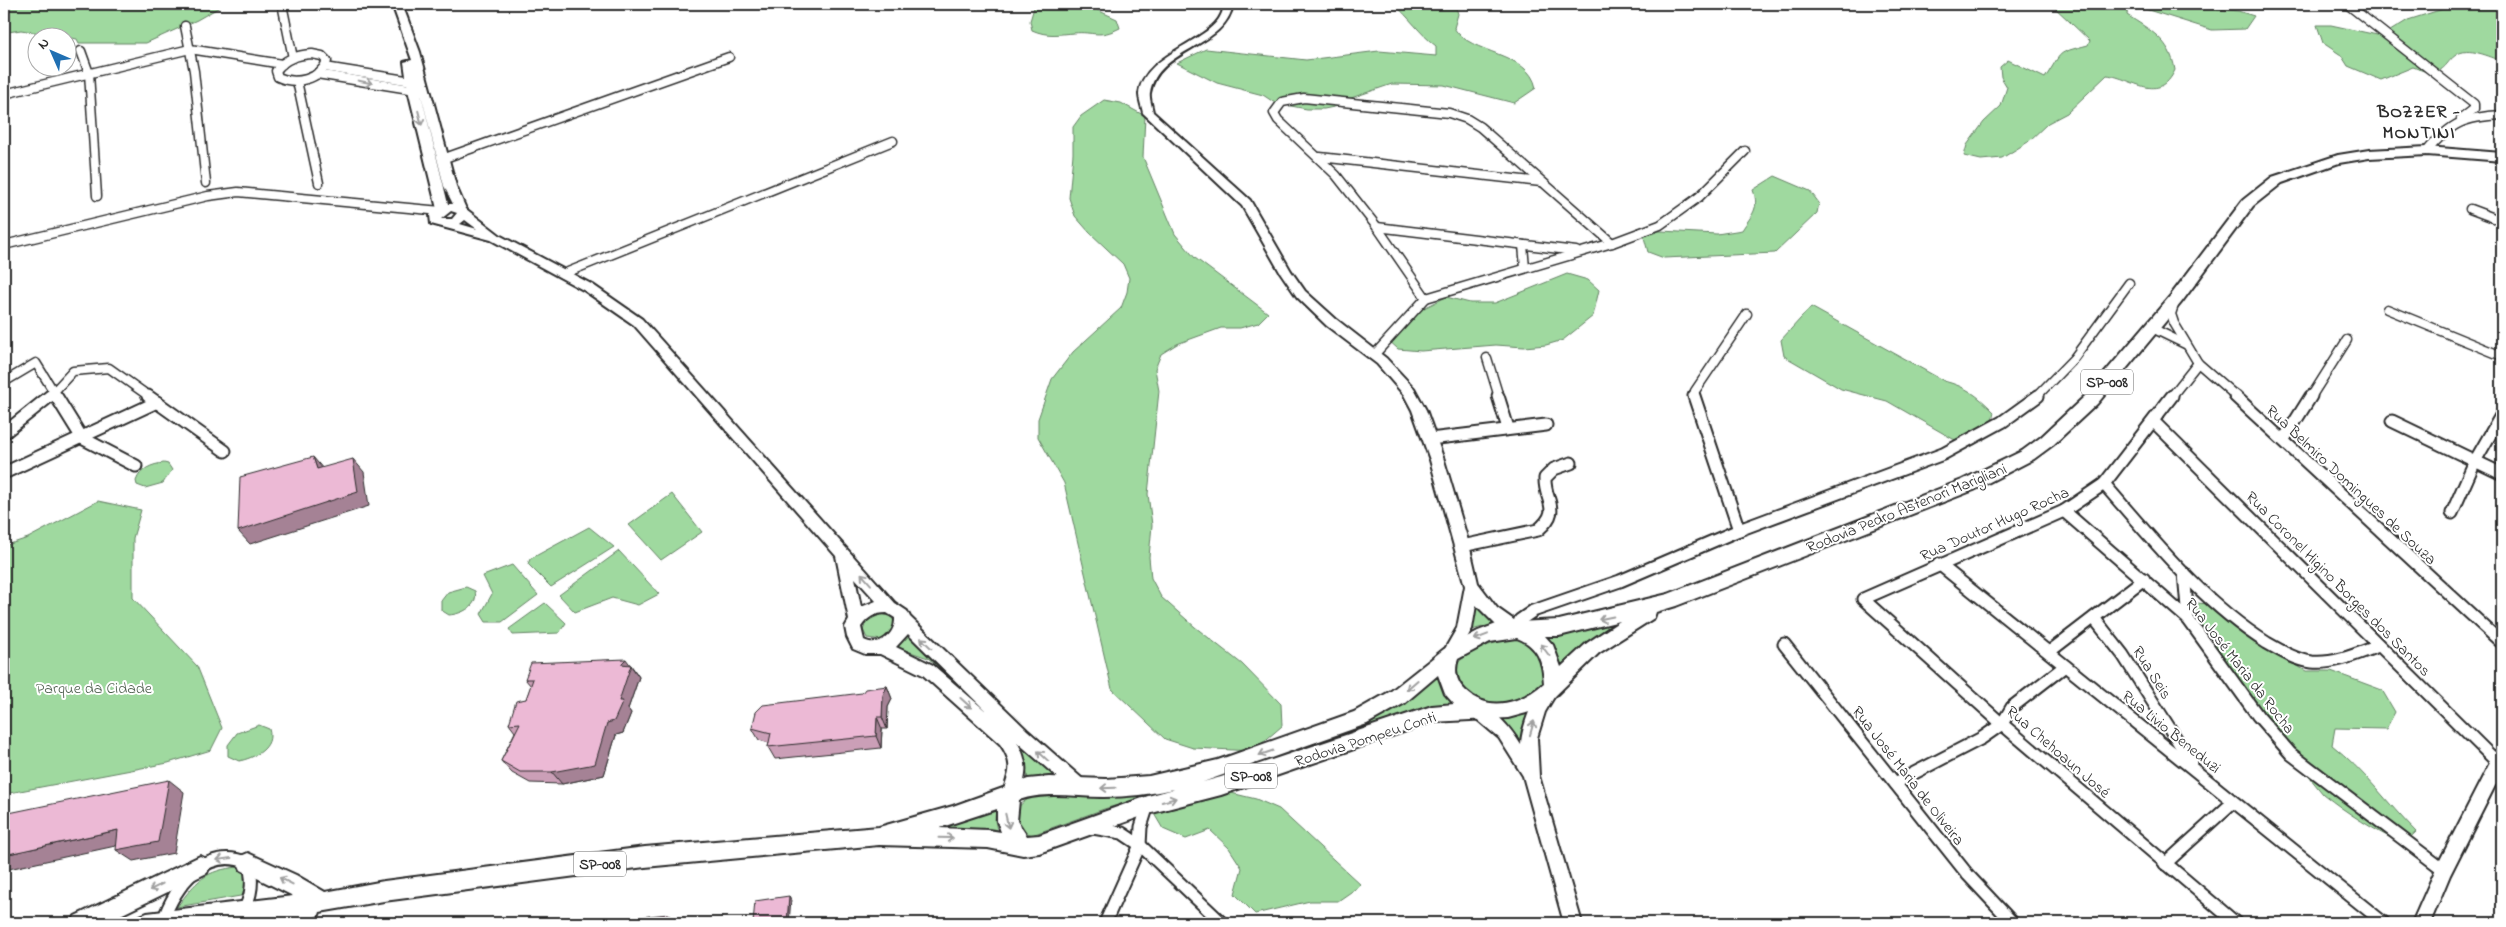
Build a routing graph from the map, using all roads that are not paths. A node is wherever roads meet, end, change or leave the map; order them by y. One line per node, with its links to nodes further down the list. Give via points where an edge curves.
1 (282, 4): 10 (street)
2 (389, 4): 18 (street)
3 (397, 4): 18 (street, via 411,40)
4 (1228, 4): 54 (street, via 1226,16 1216,26 1152,75 1144,90 1144,105 1156,122 1246,203 1257,217 1290,280 1309,303)
5 (2347, 4): 21 (street, via 2474,104 2474,109)
6 (185, 26): 7 (street)
7 (190, 49): 11 (street); 14 (street); 30 (street)
8 (80, 51): 14 (street)
9 (729, 57): 27 (street)
10 (293, 58): 11 (street); 12 (street, via 318,54 327,61)
11 (282, 64): 17 (street, via 276,71 278,77)
12 (325, 67): 13 (street); 15 (street)
13 (351, 71): 16 (street); 18 (street)
14 (89, 73): 19 (street); 31 (street)
15 (316, 74): 16 (street); 17 (street)
16 (343, 78): 18 (street, one-way to 18)
17 (297, 81): 28 (street)
18 (417, 86): 27 (street); 34 (street, one-way to 34)
19 (4, 94)
20 (2502, 115): 21 (street)
21 (2461, 119): 24 (street, via 2447,126)
22 (893, 141): 45 (street)
23 (1745, 151): 40 (street, via 1672,219)
24 (2427, 151): 26 (main road, Rodovia Pedro Astenori Marigliani / SP-008); 48 (main road, Rodovia Pedro Astenori Marigliani / SP-008, via 2338,159 2277,180 2248,203)
25 (1320, 157): 29 (street); 29 (street, via 1278,120 1274,113 1279,104 1289,99 1304,98 1457,115 1480,127); 36 (street)
26 (2502, 157)
27 (442, 158): 33 (street, via 450,186)
28 (319, 182)
29 (1541, 182): 40 (street)
30 (206, 183)
31 (97, 196)
32 (2470, 209): 35 (street)
33 (463, 211): 34 (street, via 456,222); 39 (street)
34 (441, 216): 37 (street, via 408,209 238,192); 39 (street)
35 (2502, 220)
36 (1377, 227): 42 (street); 47 (street)
37 (29, 235): 38 (street); 41 (street)
38 (4, 238)
39 (497, 239): 45 (street)
40 (1612, 242): 43 (street)
41 (4, 245)
42 (1523, 245): 43 (street); 44 (street)
43 (1579, 252): 44 (street)
44 (1525, 268): 47 (street)
45 (563, 274): 81 (street, via 638,322)
46 (2129, 283): 79 (street, via 2054,381 2001,422 1943,454)
47 (1426, 298): 54 (street)
48 (2176, 299): 51 (main road, Rodovia Pedro Astenori Marigliani / SP-008); 53 (street, Rua Belmiro Domingues de Souza, via 2171,314)
49 (2387, 309): 55 (street)
50 (1747, 314): 79 (street, via 1695,391 1694,399)
51 (2152, 328): 53 (street, Rua Belmiro Domingues de Souza); 87 (main road, Rodovia Pedro Astenori Marigliani / SP-008, via 2069,422 2047,441 2006,467 1968,485)
52 (2347, 340): 69 (street)
53 (2185, 344): 57 (street, Rua Belmiro Domingues de Souza)
54 (1374, 355): 68 (street, via 1411,394)
55 (2502, 356)
56 (1487, 358): 65 (street)
57 (2198, 363): 63 (street, Rua Doutor Hugo Rocha); 69 (street, Rua Belmiro Domingues de Souza)
58 (4, 382): 59 (street, via 36,364)
59 (54, 393): 60 (street, via 72,372 109,368); 66 (street); 67 (street)
60 (157, 402): 67 (street); 70 (street)
61 (2502, 414): 71 (street)
62 (2392, 421): 71 (street)
63 (2154, 422): 76 (street, Rua Doutor Hugo Rocha); 96 (street, Rua Coronel Higino Borges dos Santos)
64 (1546, 425): 65 (street)
65 (1508, 428): 68 (street)
66 (4, 433)
67 (82, 438): 73 (street); 74 (street)
68 (1430, 439): 80 (street)
69 (2284, 439): 94 (street, Rua Belmiro Domingues de Souza)
70 (224, 451)
71 (2476, 461): 75 (street); 78 (street)
72 (1571, 463): 80 (street, via 1553,469 1545,476 1552,511 1546,525 1538,530)
73 (136, 466)
74 (4, 473)
75 (2502, 474)
76 (2104, 484): 77 (street, Rua Doutor Hugo Rocha); 83 (street)
77 (2064, 511): 82 (street, Rua Doutor Hugo Rocha); 84 (street, Rua José Maria da Rocha)
78 (2452, 513)
79 (1739, 530): 93 (street, via 1620,581 1533,611 1520,620)
80 (1462, 546): 85 (street)
81 (842, 551): 88 (street, one-way to 81); 91 (street)
82 (1939, 564): 86 (street, Rua Doutor Hugo Rocha); 98 (street, Rua Livio Beneduzi)
83 (2184, 573): 90 (street); 96 (street, via 2237,625 2296,658 2326,662)
84 (2144, 579): 89 (street); 90 (street, Rua José Maria da Rocha)
85 (1472, 587): 93 (street, via 1505,625); 99 (street, via 1464,629)
86 (1863, 599): 103 (street, Rua Chehoaun José)
87 (1670, 601): 93 (main road, Rodovia Pedro Astenori Marigliani / SP-008, one-way to 93, via 1559,628); 101 (main road, Rodovia Pedro Astenori Marigliani / SP-008, via 1593,648)
88 (890, 607): 91 (street, via 867,610); 92 (street, via 902,615)
89 (2094, 618): 98 (street); 105 (street, Rua Seis, via 2123,655)
90 (2188, 619): 119 (street, Rua José Maria da Rocha, via 2258,716 2291,754)
91 (856, 620): 97 (street, via 852,635 855,641 864,647)
92 (904, 621): 97 (street, via 899,637); 108 (street, one-way to 92, via 1021,735)
93 (1516, 630): 99 (main road, Rodovia Pedro Astenori Marigliani / SP-008, one-way to 99, via 1484,636); 101 (main road, one-way to 93, via 1551,657 1530,634)
94 (2502, 643)
95 (1784, 644): 107 (street, Rua José Maria de Oliveira)
96 (2378, 646): 104 (street, Rua Coronel Higino Borges dos Santos)
97 (883, 648): 109 (street, one-way to 109, via 933,673 1006,739 1018,760 1019,773)
98 (2049, 652): 100 (street, Rua Livio Beneduzi)
99 (1450, 654): 102 (main road, via 1445,666 1447,679 1461,701); 108 (main road, Rodovia Pompeu Conti / SP-008, one-way to 108, via 1381,707 1303,740 1176,780 1106,788)
100 (2065, 666): 103 (street, via 2012,707); 105 (street, Rua Livio Beneduzi)
101 (1553, 685): 102 (main road, Rodovia Pedro Astenori Marigliani / SP-008, via 1531,704); 106 (street, one-way to 101, via 1529,738 1538,710)
102 (1479, 711): 106 (street, via 1505,733); 111 (main road, Rodovia Pompeu Conti / SP-008, one-way to 102, via 1221,786 1432,714 1451,710)
103 (2002, 724): 107 (street, via 1941,761); 117 (street, Rua Chehoaun José)
104 (2501, 762): 119 (street)
105 (2198, 772): 110 (street, Rua Livio Beneduzi)
106 (1531, 776): 127 (street)
107 (1895, 783): 128 (street, Rua José Maria de Oliveira, via 1968,875)
108 (1080, 787): 109 (main road, Rodovia Pompeu Conti / SP-008, via 1049,786)
109 (1012, 792): 113 (main road, SP-008, via 953,815); 115 (main road, one-way to 115, via 1005,818 1011,833)
110 (2232, 802): 117 (street); 130 (street, Rua Livio Beneduzi)
111 (1148, 805): 112 (main road, Rodovia Pompeu Conti / SP-008); 114 (street, via 1140,827)
112 (1085, 827): 114 (street, via 1122,833); 115 (main road, Rodovia Pompeu Conti / SP-008, via 1055,839)
113 (879, 836): 115 (main road, SP-008, one-way to 115, via 988,840); 120 (main road, SP-008, via 645,857)
114 (1140, 845): 125 (street); 126 (street)
115 (1023, 846)
116 (248, 863): 118 (street, one-way to 118, via 230,857); 120 (main road, one-way to 116); 121 (street, via 253,881)
117 (2165, 864): 129 (street, Rua Chehoaun José)
118 (200, 866): 122 (main road, one-way to 122); 123 (street, via 182,885)
119 (2444, 870): 131 (street)
120 (323, 902): 121 (main road, SP-008); 124 (main road)
121 (242, 917): 123 (main road, SP-008)
122 (82, 923)
123 (157, 923)
124 (279, 923)
125 (1105, 923)
126 (1222, 923)
127 (1573, 923)
128 (2013, 923)
129 (2236, 923)
130 (2384, 923)
131 (2421, 923)

